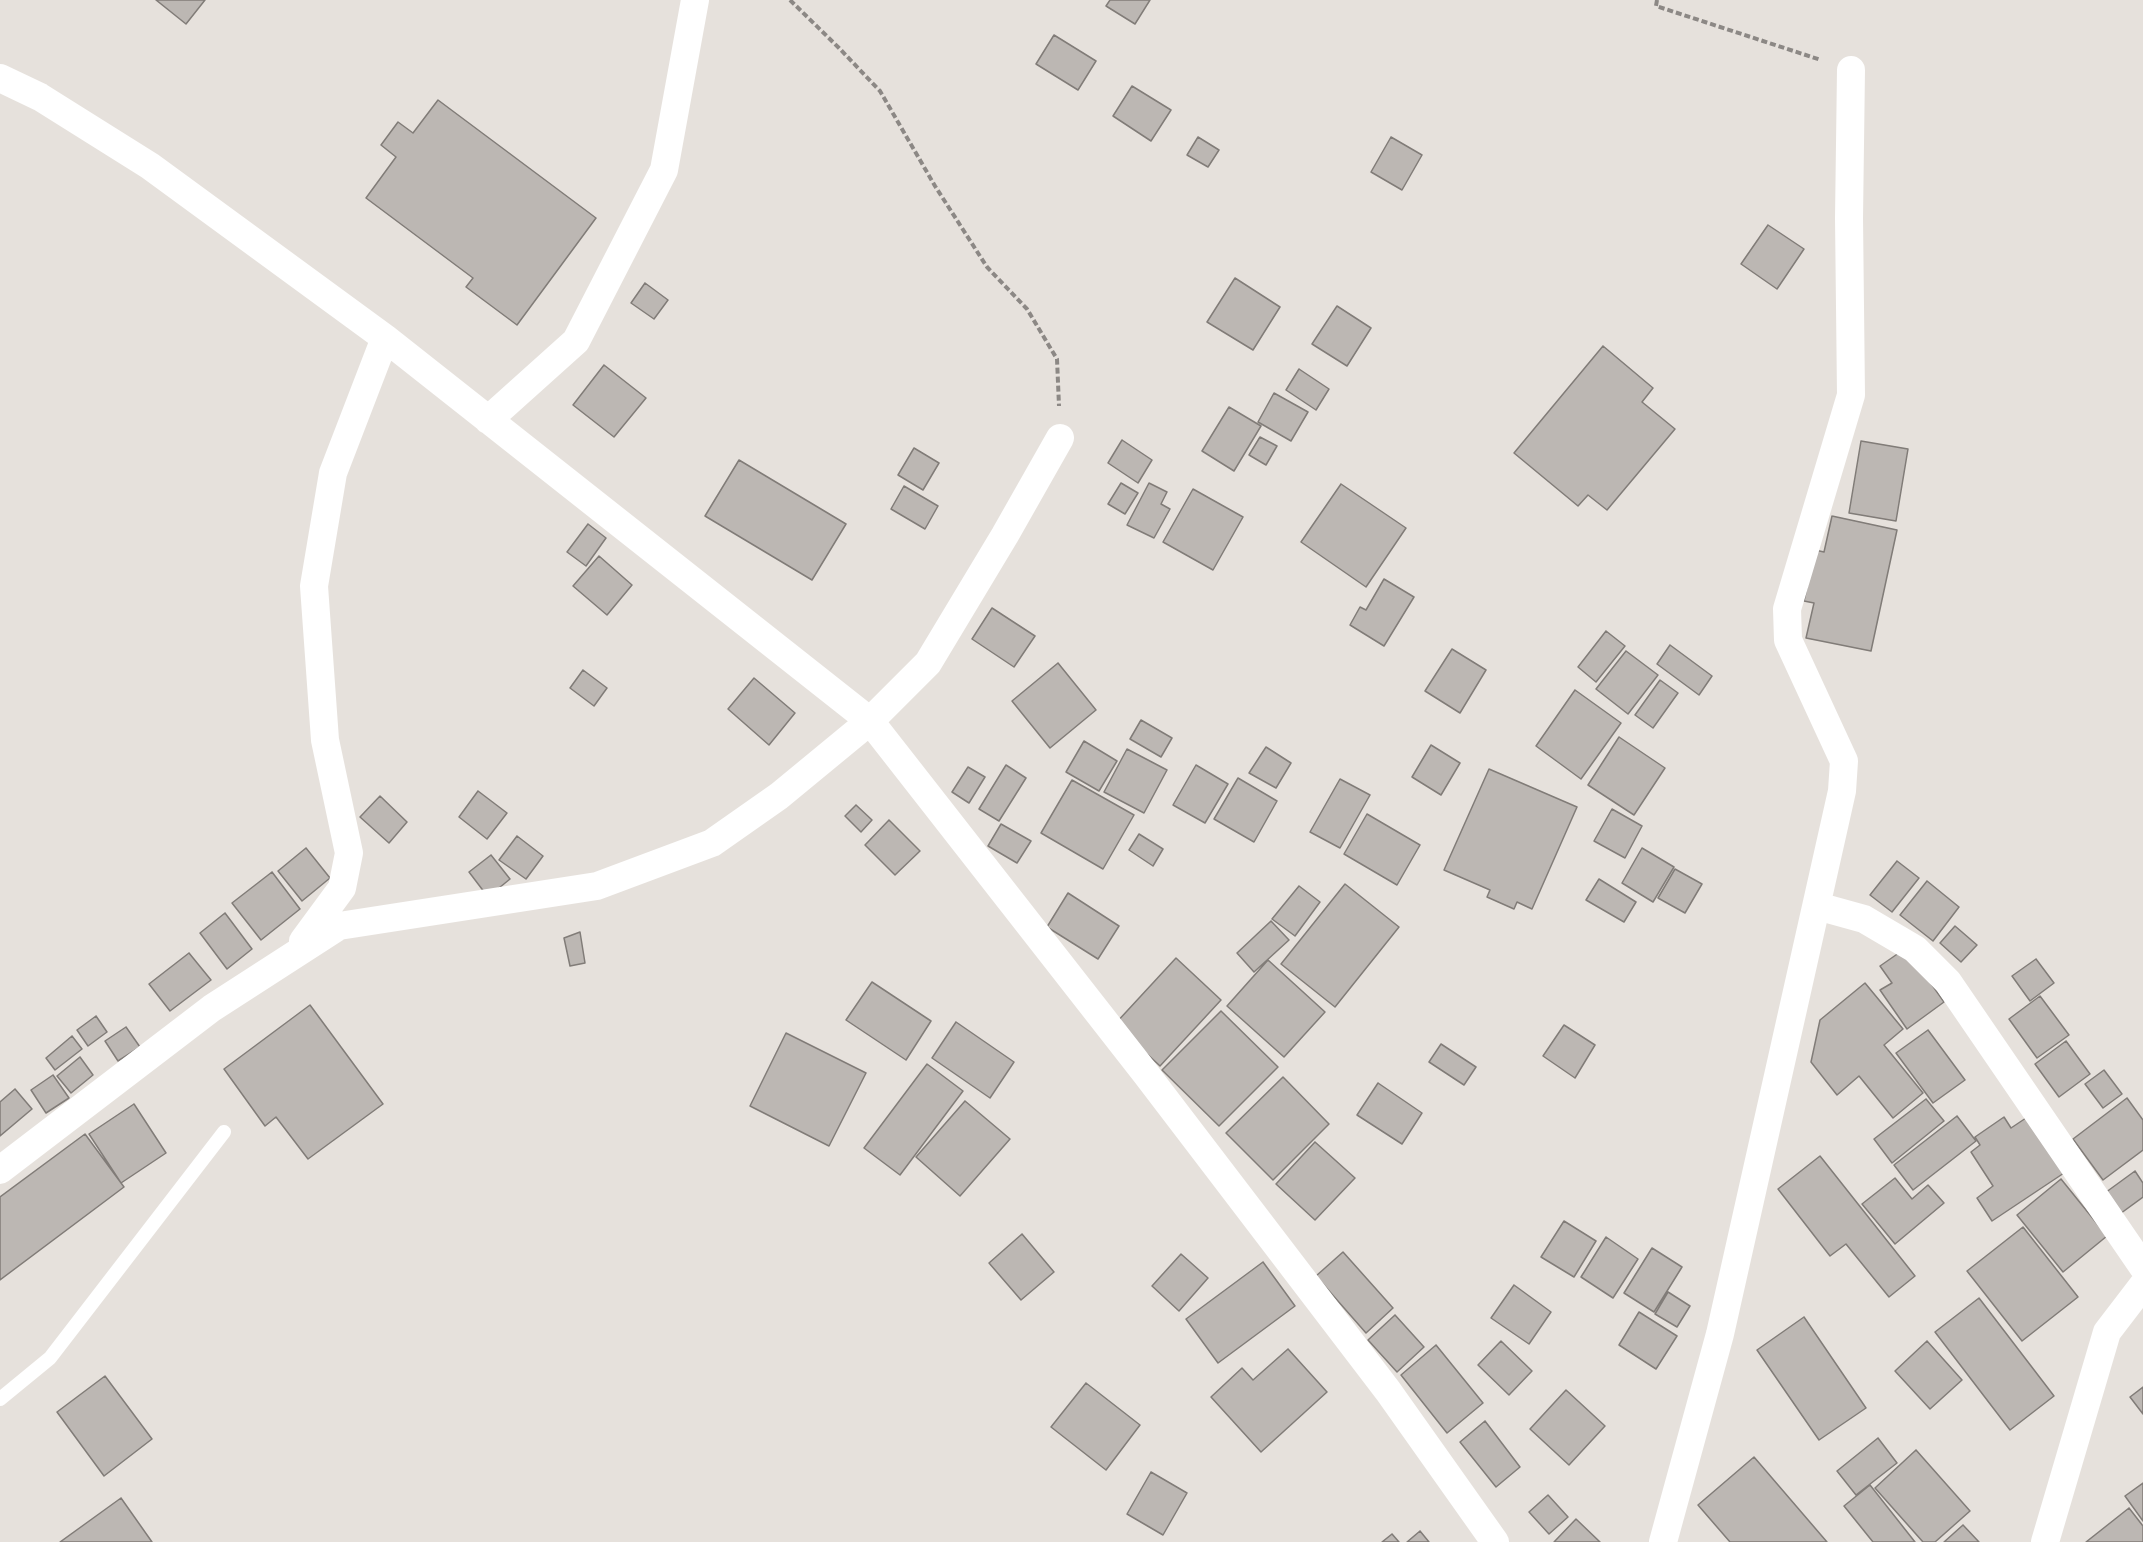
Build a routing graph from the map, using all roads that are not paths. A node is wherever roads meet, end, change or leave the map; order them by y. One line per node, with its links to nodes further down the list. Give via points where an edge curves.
1 (695, 0): 5 (street, via 664,170 576,341)
2 (1851, 70): 8 (street, via 1851,394 1787,609 1788,640 1844,761 1842,791)
3 (0, 78): 4 (street, via 40,97 150,166)
4 (385, 338): 5 (street); 9 (street, via 333,473 314,586 325,740 349,853 342,888)
5 (488, 420): 7 (street)
6 (1059, 438): 7 (street, via 928,663)
7 (870, 721): 9 (street, via 779,796 712,843 597,886 339,926); 15 (street, via 1154,1083 1381,1382)
8 (1817, 906): 12 (street, via 1864,919 1915,949 1948,982); 16 (street, via 1720,1334)
9 (292, 956): 11 (street, via 212,1008)
10 (224, 1132): 14 (lane, via 50,1358)
11 (0, 1170)
12 (2143, 1267)
13 (2143, 1285): 17 (street, via 2107,1332)
14 (0, 1399)
15 (1495, 1542)
16 (1663, 1542)
17 (2045, 1542)

